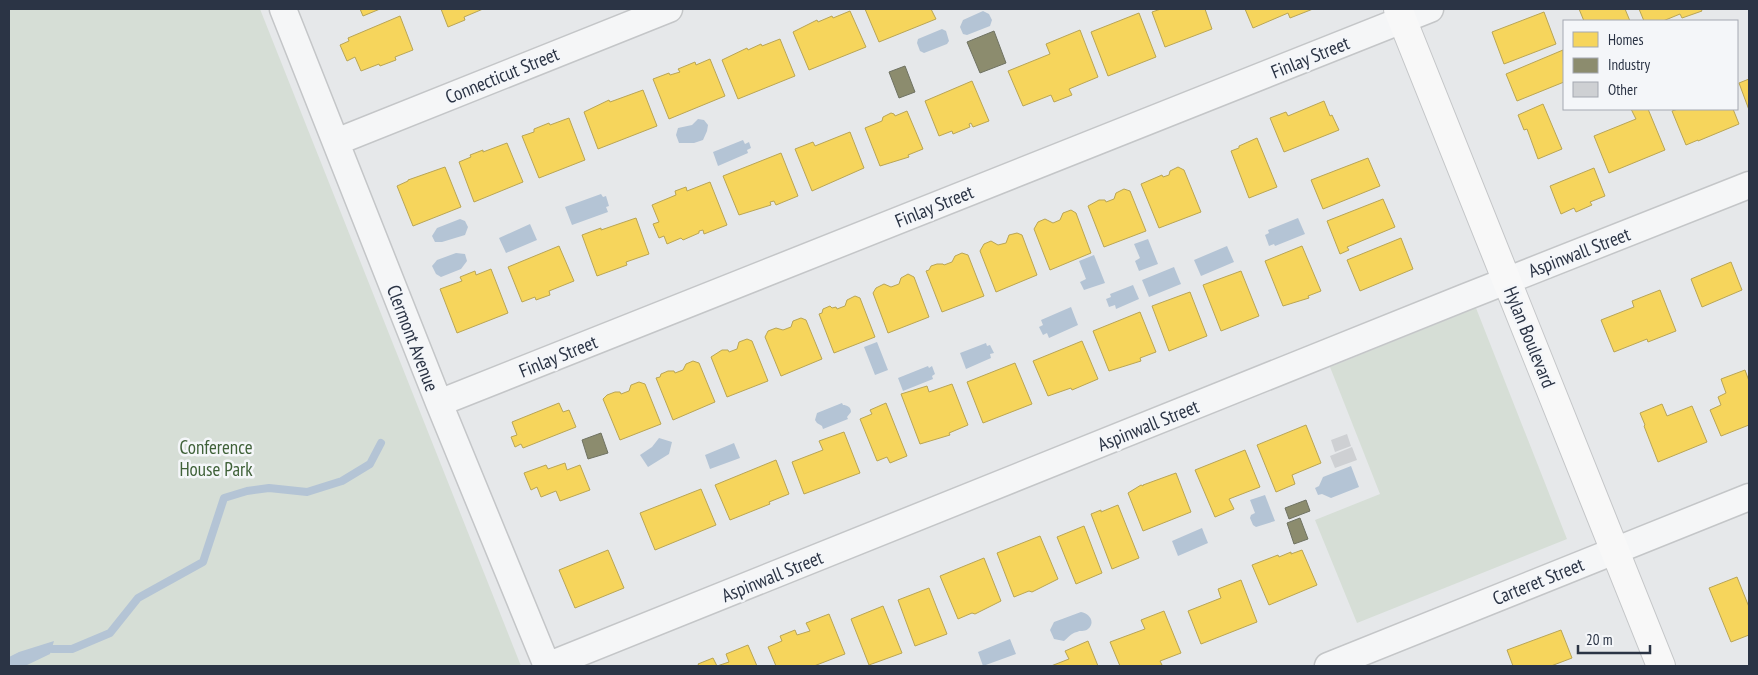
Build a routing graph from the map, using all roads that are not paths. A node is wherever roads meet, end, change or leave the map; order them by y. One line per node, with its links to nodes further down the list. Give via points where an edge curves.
1 (283, 9): 5 (street, Clermont Avenue)
2 (669, 9): 5 (street, Connecticut Street)
3 (1430, 9): 4 (street, Finlay Street)
4 (1401, 14): 7 (street, Hylan Boulevard); 8 (street, Finlay Street)
5 (336, 142): 8 (street, Clermont Avenue)
6 (1749, 185): 7 (street, Aspinwall Street)
7 (1507, 280): 10 (street, Hylan Boulevard); 11 (street, Aspinwall Street)
8 (439, 404): 11 (street, Clermont Avenue)
9 (1749, 497): 10 (street, Carteret Street)
10 (1615, 550): 12 (street, Carteret Street); 13 (street, Hylan Boulevard)
11 (547, 666)
12 (1328, 666)
13 (1661, 666)

